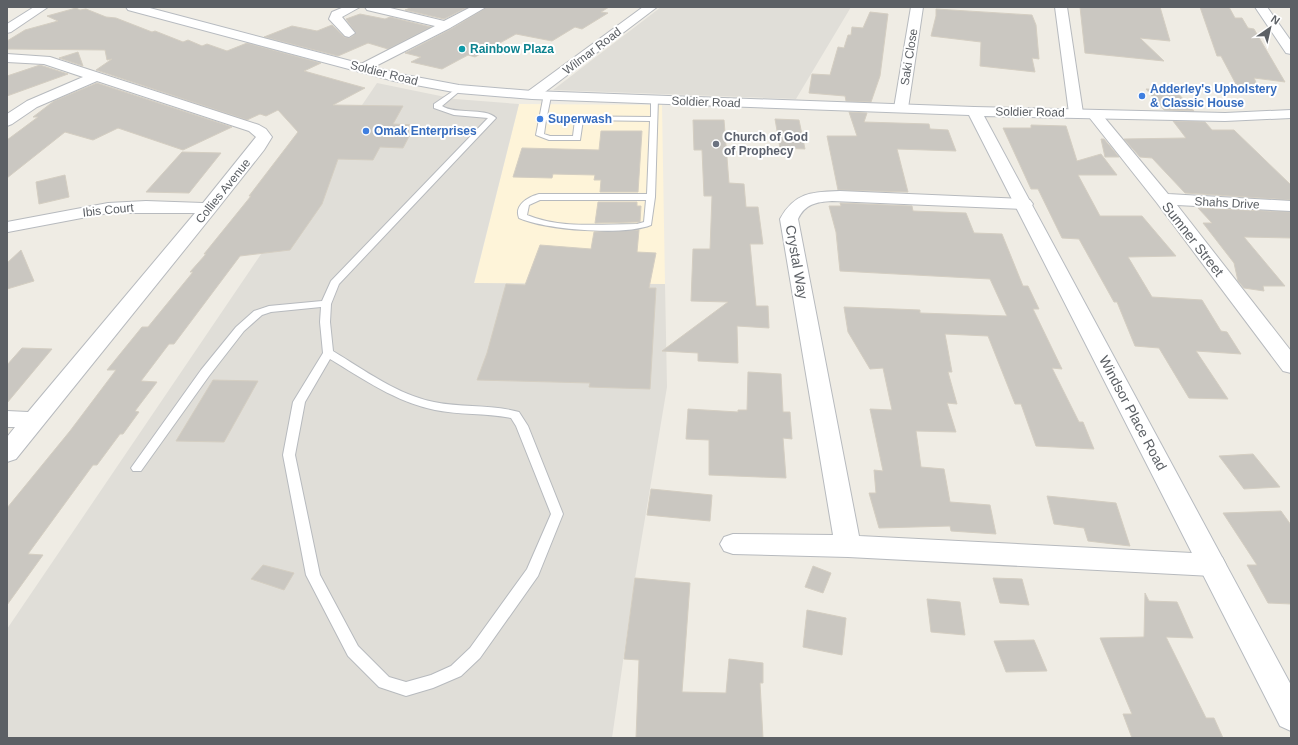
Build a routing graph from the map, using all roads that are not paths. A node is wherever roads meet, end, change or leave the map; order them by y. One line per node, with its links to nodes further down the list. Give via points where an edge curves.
1 (42, 7): 11 (street)
2 (132, 7): 15 (street, Soldier Road)
3 (354, 7): 12 (street, via 336,15 335,19)
4 (371, 7): 10 (street)
5 (480, 7): 10 (street)
6 (651, 7): 18 (street, Wilmar Road)
7 (917, 7): 21 (street, Saki Close)
8 (1061, 7): 23 (street)
9 (1261, 7): 13 (street)
10 (446, 25): 15 (street)
11 (8, 28)
12 (349, 33)
13 (1291, 50)
14 (7, 58): 16 (street, Collies Avenue, via 45,60)
15 (364, 68): 17 (street, Soldier Road, via 399,78)
16 (95, 77): 28 (street, via 32,104); 33 (street, Collies Avenue, via 254,128 263,134 264,137 258,147)
17 (458, 89): 18 (street, Soldier Road); 35 (lane, via 437,106 438,108 492,118 334,283)
18 (532, 95): 19 (street, Soldier Road)
19 (547, 96): 20 (street, Soldier Road); 25 (lane)
20 (655, 100): 21 (street, Soldier Road); 27 (lane)
21 (901, 108): 22 (street, Soldier Road)
22 (974, 111): 23 (street, Soldier Road); 31 (street, Windsor Place Road)
23 (1085, 114): 24 (street, Soldier Road, via 1225,118); 30 (street, Sumner Street)
24 (1291, 114)
25 (543, 118): 26 (lane); 26 (lane, via 540,135 549,138 577,138)
26 (579, 118): 27 (lane)
27 (654, 119): 29 (lane)
28 (7, 121)
29 (651, 197): 29 (lane, via 648,223 638,227 553,225 531,222 522,216 523,206 539,197)
30 (1163, 199): 32 (street, Shahs Drive); 37 (street, Sumner Street)
31 (1024, 204): 43 (street, Crystal Way, via 840,196 813,197 793,209 789,219); 44 (street, Windsor Place Road)
32 (1291, 206)
33 (209, 208): 34 (street, Ibis Court, via 109,208); 39 (street, Collies Avenue)
34 (8, 227)
35 (326, 304): 36 (lane, via 324,322); 41 (lane, via 270,309 258,313 240,329 205,373)
36 (328, 353): 36 (lane, via 392,390 432,406 499,411 516,415 557,514 533,572 475,652 456,671 433,682 406,689 384,682 353,651 313,575 289,455 299,402)
37 (1291, 366)
38 (7, 419): 39 (street)
39 (34, 420): 40 (street, Collies Avenue)
40 (7, 452)
41 (137, 468)
42 (733, 544): 43 (street)
43 (848, 546): 44 (street)
44 (1212, 565): 45 (street, Windsor Place Road)
45 (1291, 716)

